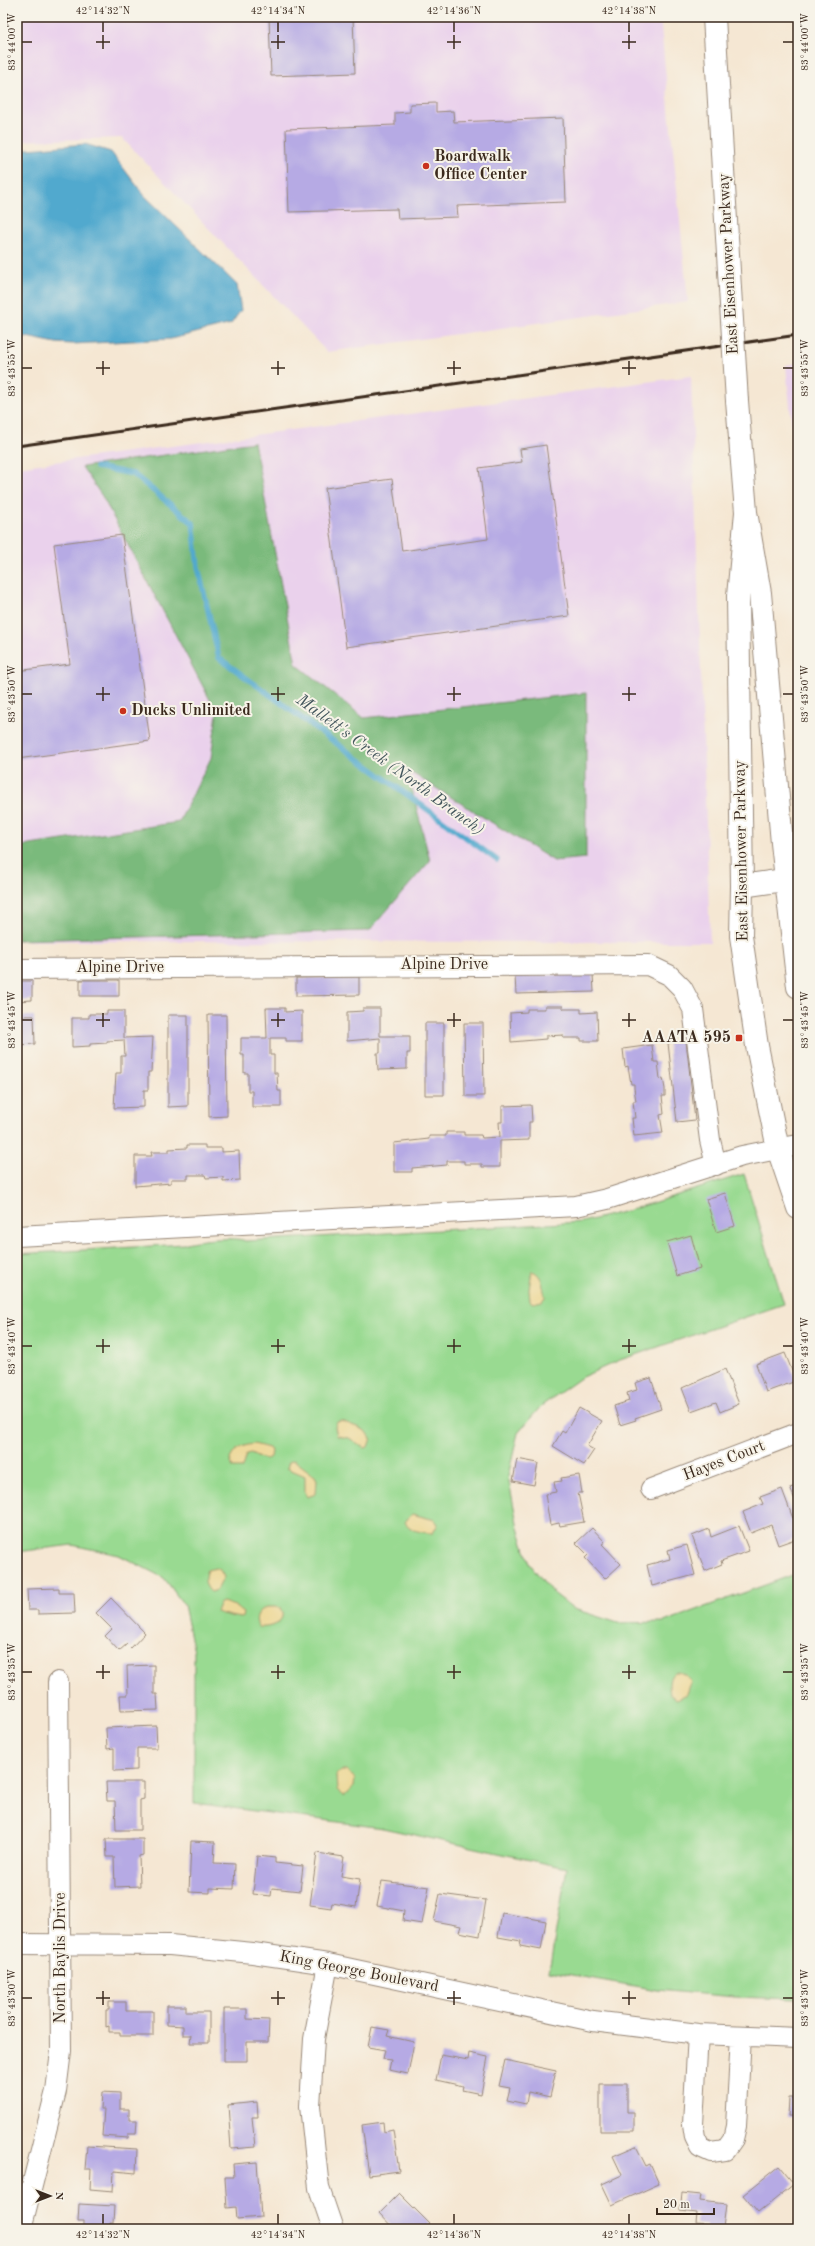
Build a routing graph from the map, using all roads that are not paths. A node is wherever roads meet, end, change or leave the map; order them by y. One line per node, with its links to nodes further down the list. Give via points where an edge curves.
1 (714, 17): 2 (main road, East Eisenhower Parkway, bridge)
2 (746, 512): 3 (main road, East Eisenhower Parkway, via 760,593); 4 (main road, East Eisenhower Parkway, via 738,596)
3 (792, 879): 4 (main road); 6 (main road, East Eisenhower Parkway)
4 (742, 886): 7 (main road, East Eisenhower Parkway, via 741,936 757,1046)
5 (17, 969): 8 (street, Alpine Drive, via 648,964 682,988 693,1009 710,1140)
6 (798, 987)
7 (788, 1147): 8 (street, via 746,1155); 9 (main road, East Eisenhower Parkway)
8 (716, 1165): 10 (street, via 576,1206)
9 (798, 1208)
10 (17, 1236)
11 (798, 1433): 12 (street, Hayes Court)
12 (650, 1489)
13 (58, 1682): 14 (street, North Baylis Drive)
14 (62, 1943): 15 (street, King George Boulevard); 16 (street, King George Boulevard, via 170,1945); 20 (street, North Baylis Drive, via 61,2051 56,2091)
15 (17, 1944)
16 (328, 1964): 17 (street, King George Boulevard, via 593,2021); 21 (street, via 314,2039 310,2106 320,2188)
17 (698, 2034): 18 (street, King George Boulevard); 18 (street, via 693,2124 700,2148 712,2152 725,2150 733,2140)
18 (741, 2036): 19 (street, King George Boulevard)
19 (798, 2038)
20 (21, 2229)
21 (333, 2229)

